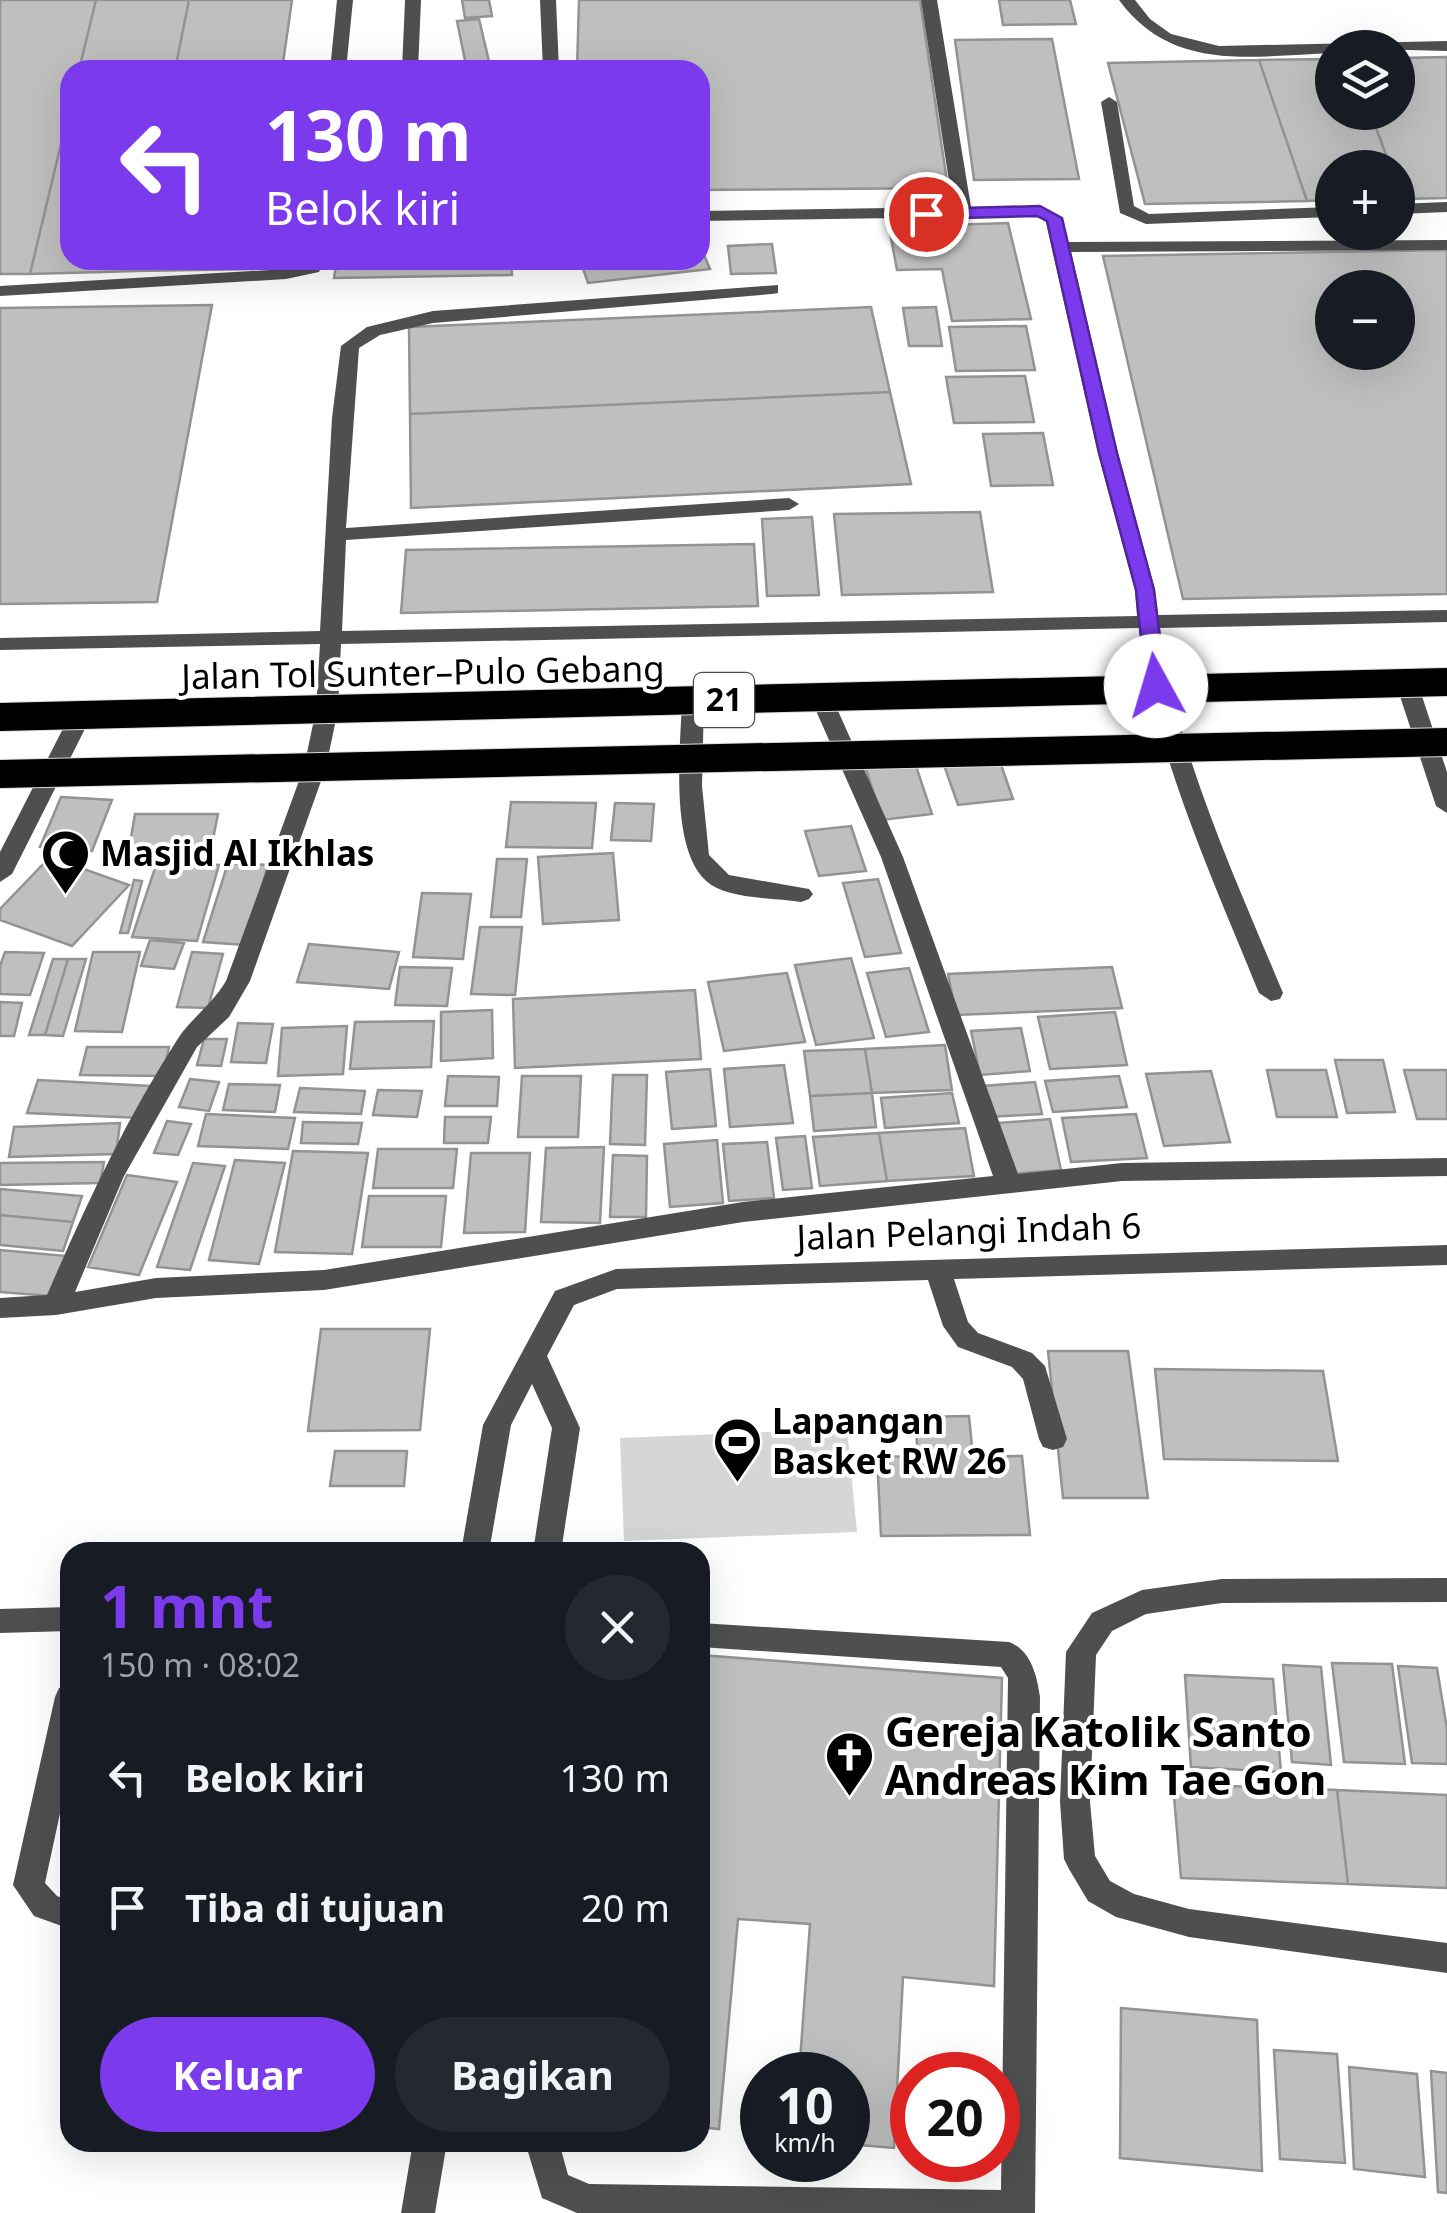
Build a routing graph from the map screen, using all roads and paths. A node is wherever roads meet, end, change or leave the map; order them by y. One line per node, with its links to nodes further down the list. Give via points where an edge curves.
1 (346, 0): 9 (street)
2 (413, 0): 10 (street)
3 (548, 0): 11 (street)
4 (929, 0): 16 (street)
5 (1126, 0): 8 (street, via 1161,38 1204,50)
6 (1447, 46): 7 (street)
7 (1415, 47)
8 (1315, 48)
9 (339, 60)
10 (410, 60)
11 (551, 60)
12 (1109, 102): 15 (street, via 1126,209 1136,215)
13 (1447, 207): 14 (street)
14 (1415, 208)
15 (1315, 213)
16 (963, 214): 17 (street); 19 (street, via 1048,213)
17 (710, 216)
18 (1447, 245): 19 (street)
19 (1059, 247): 26 (street)
20 (304, 270): 22 (street)
21 (772, 289): 24 (street, via 433,317 374,331 350,346)
22 (0, 291)
23 (789, 504): 24 (street)
24 (336, 535): 27 (street)
25 (1447, 616): 26 (street)
26 (1149, 622): 27 (street); 40 (street, via 1156,686)
27 (331, 635): 28 (street); 45 (street, via 327,710 315,766 238,981 188,1042 111,1176)
28 (0, 644)
29 (1405, 678): 37 (street)
30 (1447, 682): 34 (highway, Jalan Tol Sunter–Pulo Gebang / 21, bridge)
31 (820, 696): 42 (street, via 892,857)
32 (693, 699): 39 (street, via 690,786 698,857 722,882)
33 (83, 712): 38 (street)
34 (0, 717)
35 (1447, 742): 36 (highway, 21, bridge)
36 (0, 774)
37 (1447, 806)
38 (0, 874)
39 (801, 894)
40 (1271, 993)
41 (1447, 1167): 42 (street, via 1122,1172)
42 (1009, 1185): 45 (street, via 742,1212 324,1280 156,1288)
43 (1447, 1256): 44 (street, Jalan Pelangi Indah 6)
44 (938, 1270): 47 (street, Jalan Pelangi Indah 6, via 616,1279 564,1298); 48 (street, via 956,1326 968,1340 1022,1360 1035,1374)
45 (56, 1305): 46 (street)
46 (0, 1308)
47 (534, 1358): 49 (street, Jalan Pelangi Indah 6, via 497,1425); 50 (street, via 566,1428)
48 (1053, 1439)
49 (477, 1542)
50 (549, 1542)
51 (1447, 1590): 57 (street, via 1222,1591 1142,1602 1102,1622 1081,1652 1075,1802 1080,1859 1100,1891 1127,1907 1189,1922)
52 (60, 1619): 53 (street)
53 (0, 1621)
54 (710, 1636): 60 (street, via 1009,1655 1022,1675)
55 (60, 1745): 56 (street, via 30,1885 38,1902)
56 (60, 1914)
57 (1447, 1958)
58 (428, 2152): 61 (street)
59 (545, 2152): 60 (street, via 554,2186 588,2201)
60 (1018, 2210)
61 (418, 2213)

